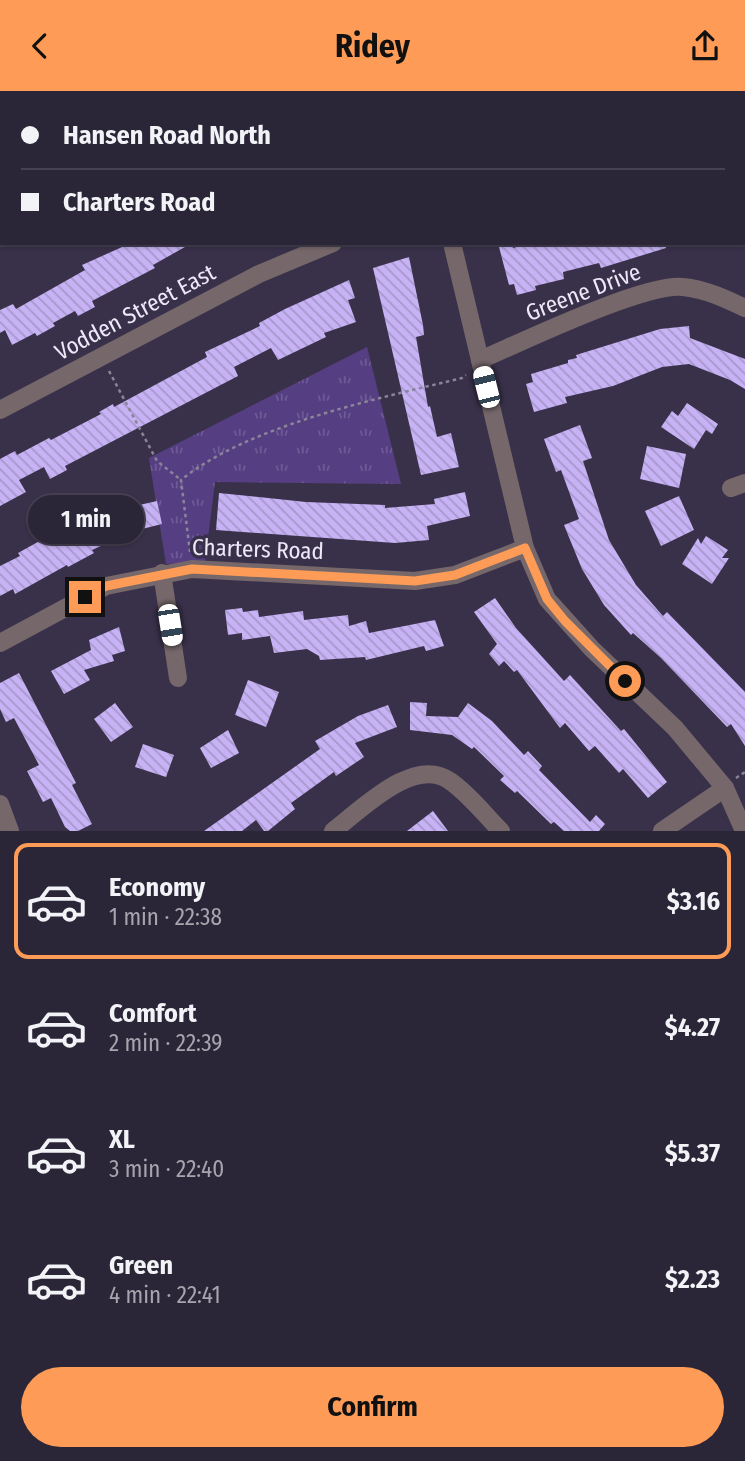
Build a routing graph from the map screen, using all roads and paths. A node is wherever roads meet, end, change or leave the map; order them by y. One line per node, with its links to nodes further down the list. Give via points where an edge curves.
1 (328, 245): 4 (street, Vodden Street East, via 259,274)
2 (452, 245): 5 (street)
3 (745, 308): 5 (street, Greene Drive, via 682,286 649,291)
4 (102, 357): 6 (street, Vodden Street East); 7 (path, via 157,461)
5 (480, 360): 7 (path, via 462,378 285,428 205,460); 8 (street)
6 (0, 410)
7 (181, 480): 9 (path)
8 (525, 548): 9 (street, Charters Road, via 455,575 415,581); 13 (street, via 547,599 565,621 675,728)
9 (192, 569): 10 (street, Charters Road)
10 (162, 573): 11 (street, Charters Road, via 106,586); 12 (street)
11 (0, 643)
12 (178, 678)
13 (725, 788): 18 (street); 19 (street)
14 (0, 804): 15 (street)
15 (10, 831)
16 (333, 831): 17 (street, via 420,772 449,779)
17 (501, 831)
18 (662, 831)
19 (744, 831)

